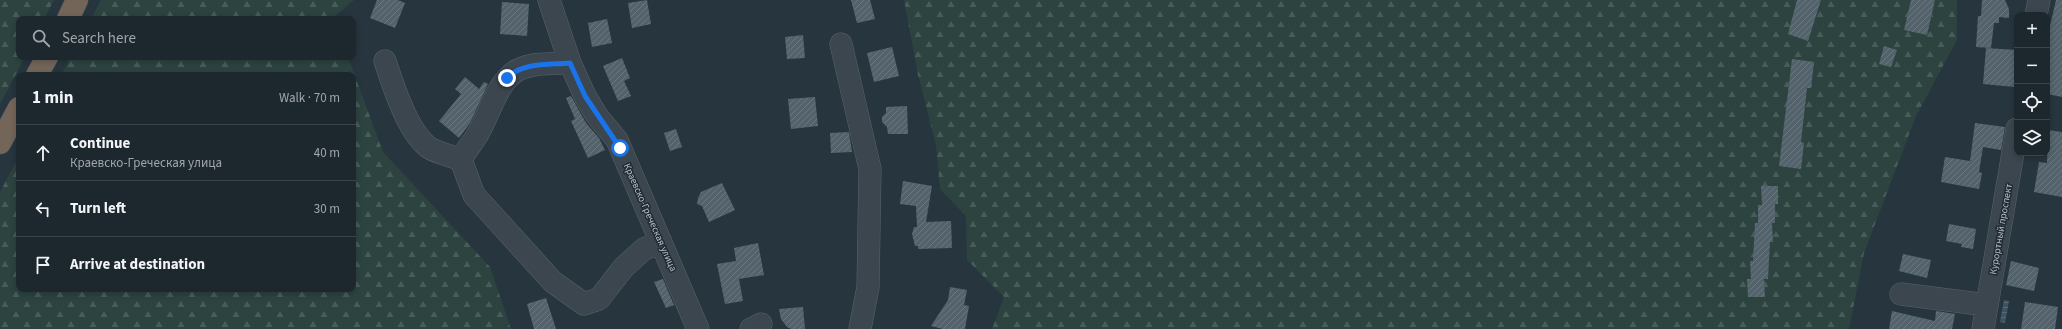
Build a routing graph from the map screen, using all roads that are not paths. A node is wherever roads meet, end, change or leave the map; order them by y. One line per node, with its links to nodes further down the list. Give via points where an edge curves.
1 (549, 0): 7 (street, Краевско-Греческая улица)
2 (2039, 0): 3 (street)
3 (2037, 12)
4 (841, 44): 17 (street, via 870,169 868,287)
5 (45, 60): 8 (highway)
6 (385, 61): 12 (street, via 399,100 427,147)
7 (570, 63): 12 (street, via 526,67 512,73 502,86); 13 (street, Краевско-Греческая улица, via 585,96 617,140)
8 (39, 72)
9 (16, 114): 10 (highway)
10 (0, 143)
11 (2014, 147): 15 (street, Курортный проспект)
12 (461, 160): 13 (street, via 474,196 553,282 584,304 599,299 624,267 644,249)
13 (661, 242): 16 (street, Краевско-Греческая улица)
14 (1902, 294): 15 (street)
15 (1987, 305): 18 (street, Курортный проспект)
16 (698, 329)
17 (860, 329)
18 (1983, 329)

